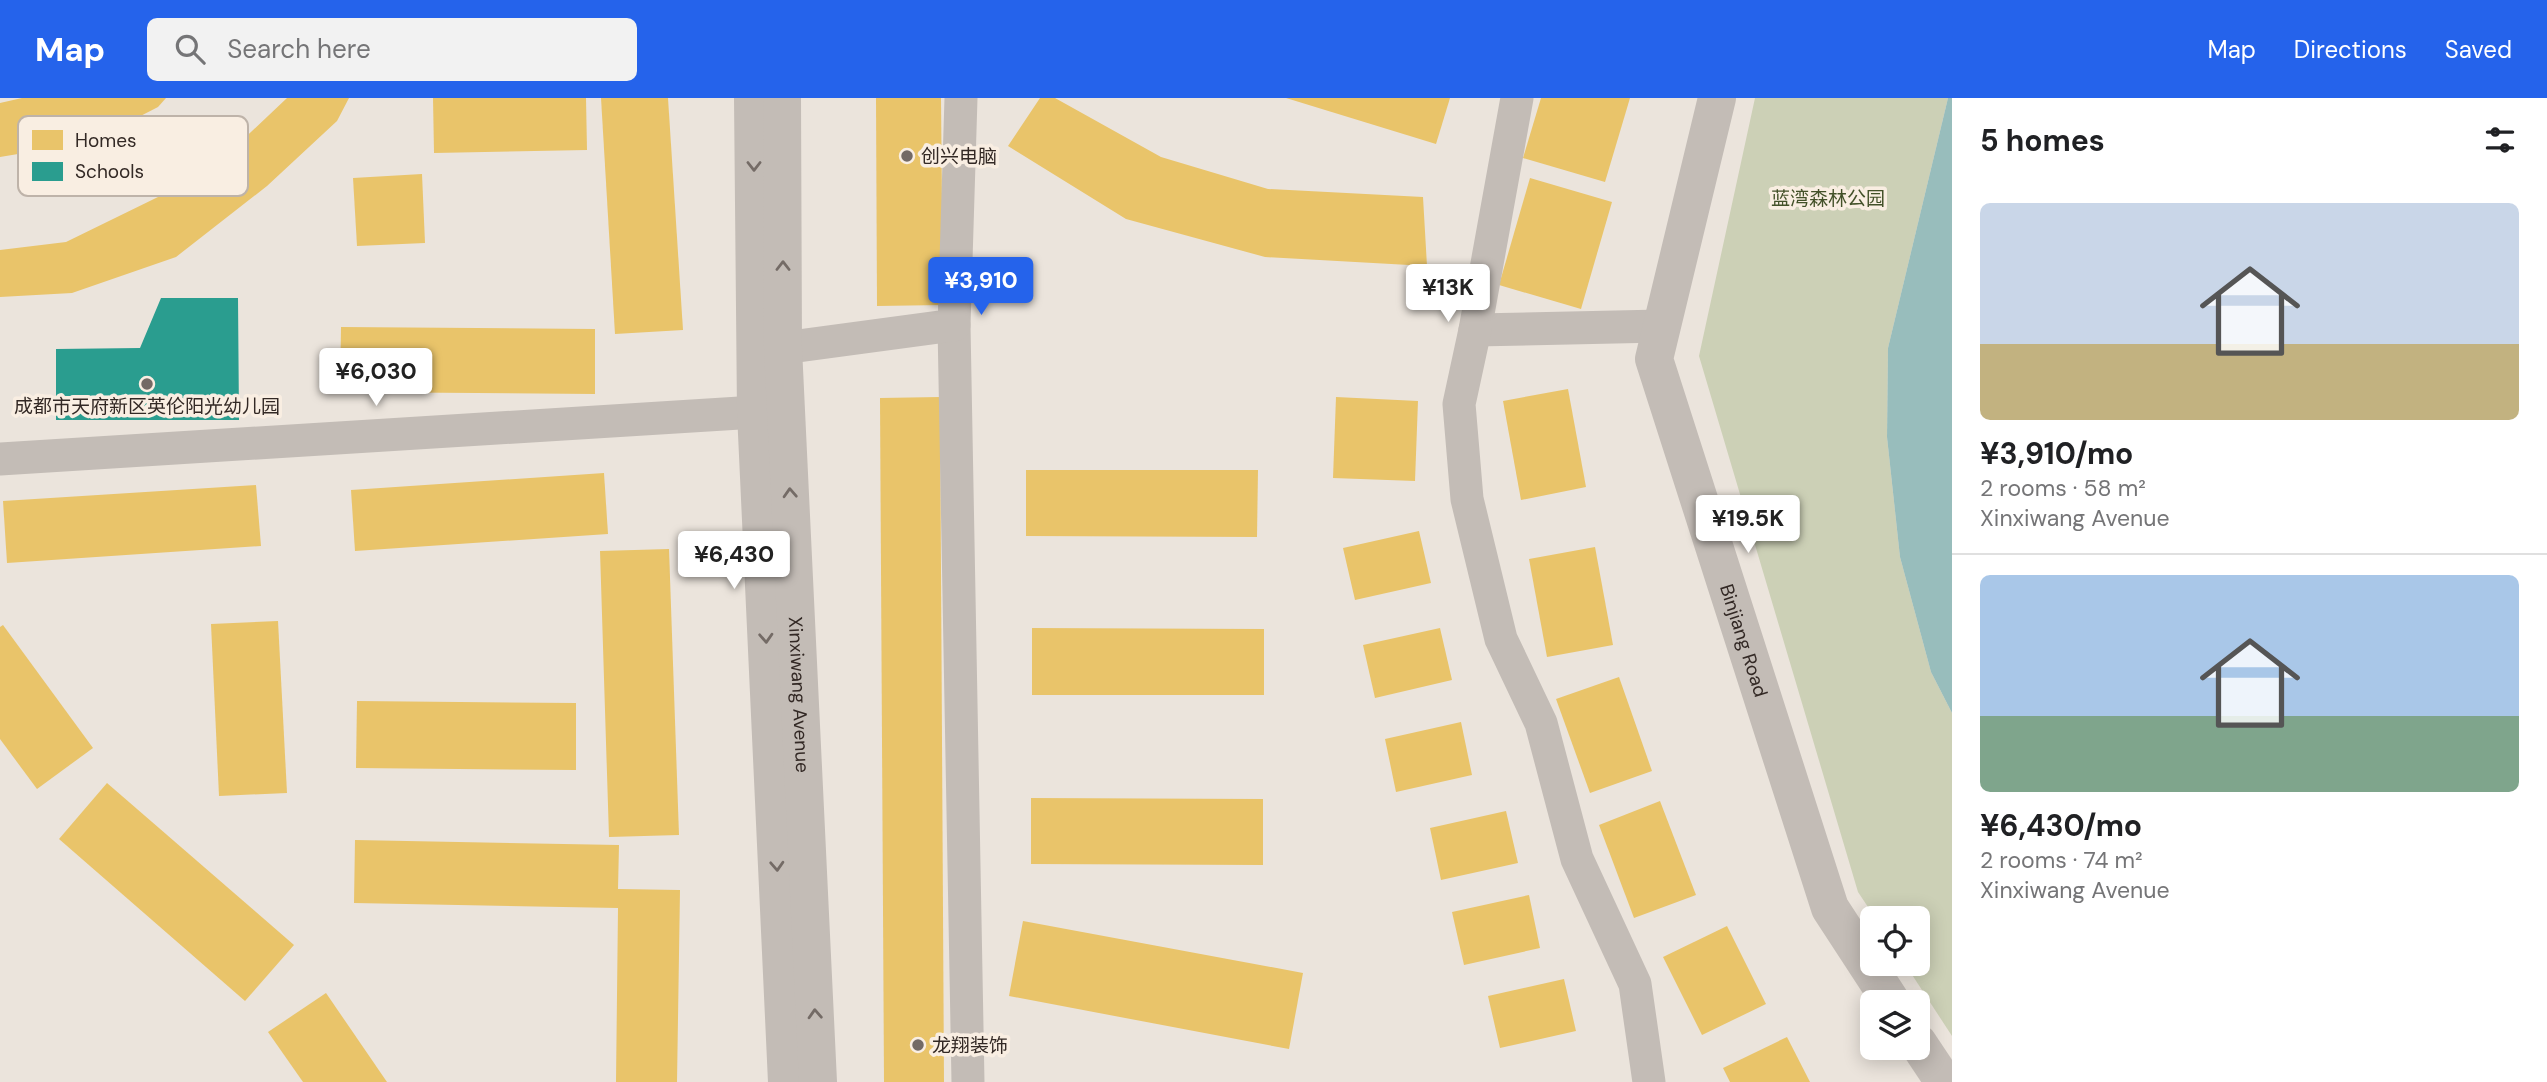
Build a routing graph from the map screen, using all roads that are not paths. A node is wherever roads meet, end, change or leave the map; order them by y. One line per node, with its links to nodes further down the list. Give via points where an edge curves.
1 (753, 98): 10 (street, one-way to 10)
2 (782, 98): 9 (street, Xinxiwang Avenue, one-way to 2)
3 (961, 98): 6 (street)
4 (1517, 98): 8 (street)
5 (1717, 98): 7 (street, Binjiang Road)
6 (954, 325): 9 (street); 16 (street)
7 (1661, 326): 8 (street); 12 (street, Binjiang Road, via 1654,359 1830,908)
8 (1475, 330): 17 (street, via 1459,404 1467,499 1501,639 1541,723 1577,859 1635,984)
9 (783, 348): 15 (street, Xinxiwang Avenue, one-way to 9)
10 (756, 412): 11 (street); 14 (street, one-way to 14)
11 (0, 459)
12 (1884, 990)
13 (1929, 1060): 18 (street)
14 (787, 1082)
15 (818, 1082)
16 (968, 1082)
17 (1649, 1082)
18 (1944, 1082)

